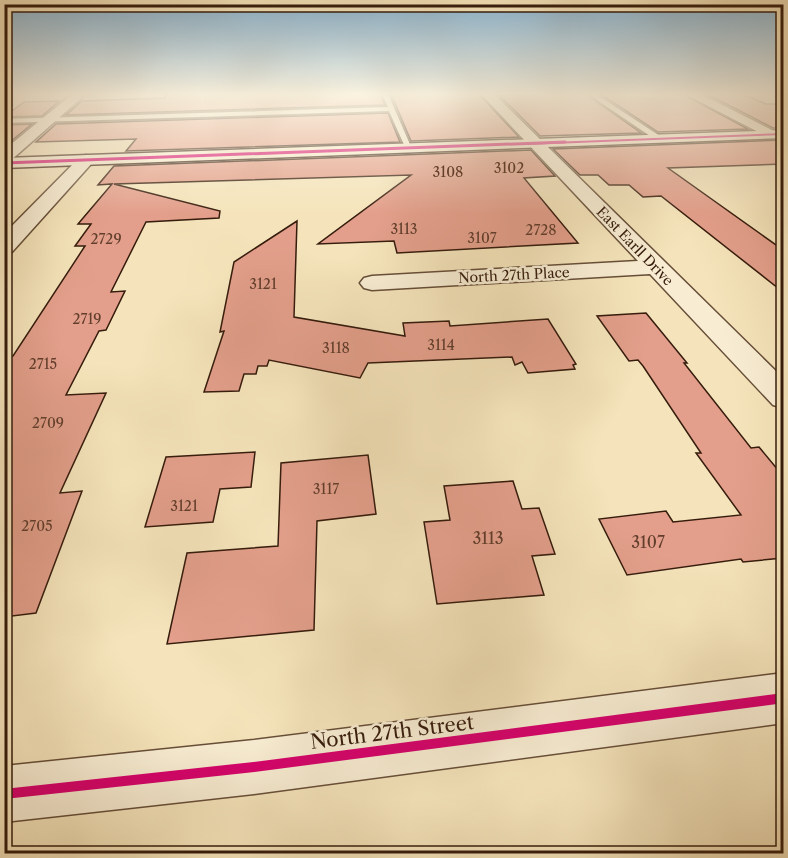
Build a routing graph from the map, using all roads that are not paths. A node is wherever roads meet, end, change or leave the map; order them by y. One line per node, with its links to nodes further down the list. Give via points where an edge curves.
1 (33, 134): 9 (street)
2 (403, 134): 8 (lane)
3 (525, 134): 7 (street, East Earll Drive)
4 (653, 134): 6 (lane)
5 (780, 136): 6 (street)
6 (659, 138): 7 (street)
7 (533, 142): 8 (street); 13 (street, East Earll Drive)
8 (409, 147): 10 (street)
9 (4, 158)
10 (86, 159): 11 (street); 12 (street)
11 (4, 163)
12 (4, 247)
13 (655, 267): 14 (street, North 27th Place); 15 (street, East Earll Drive)
14 (372, 283)
15 (783, 398)
16 (783, 698): 17 (street, North 27th Street)
17 (4, 794)

